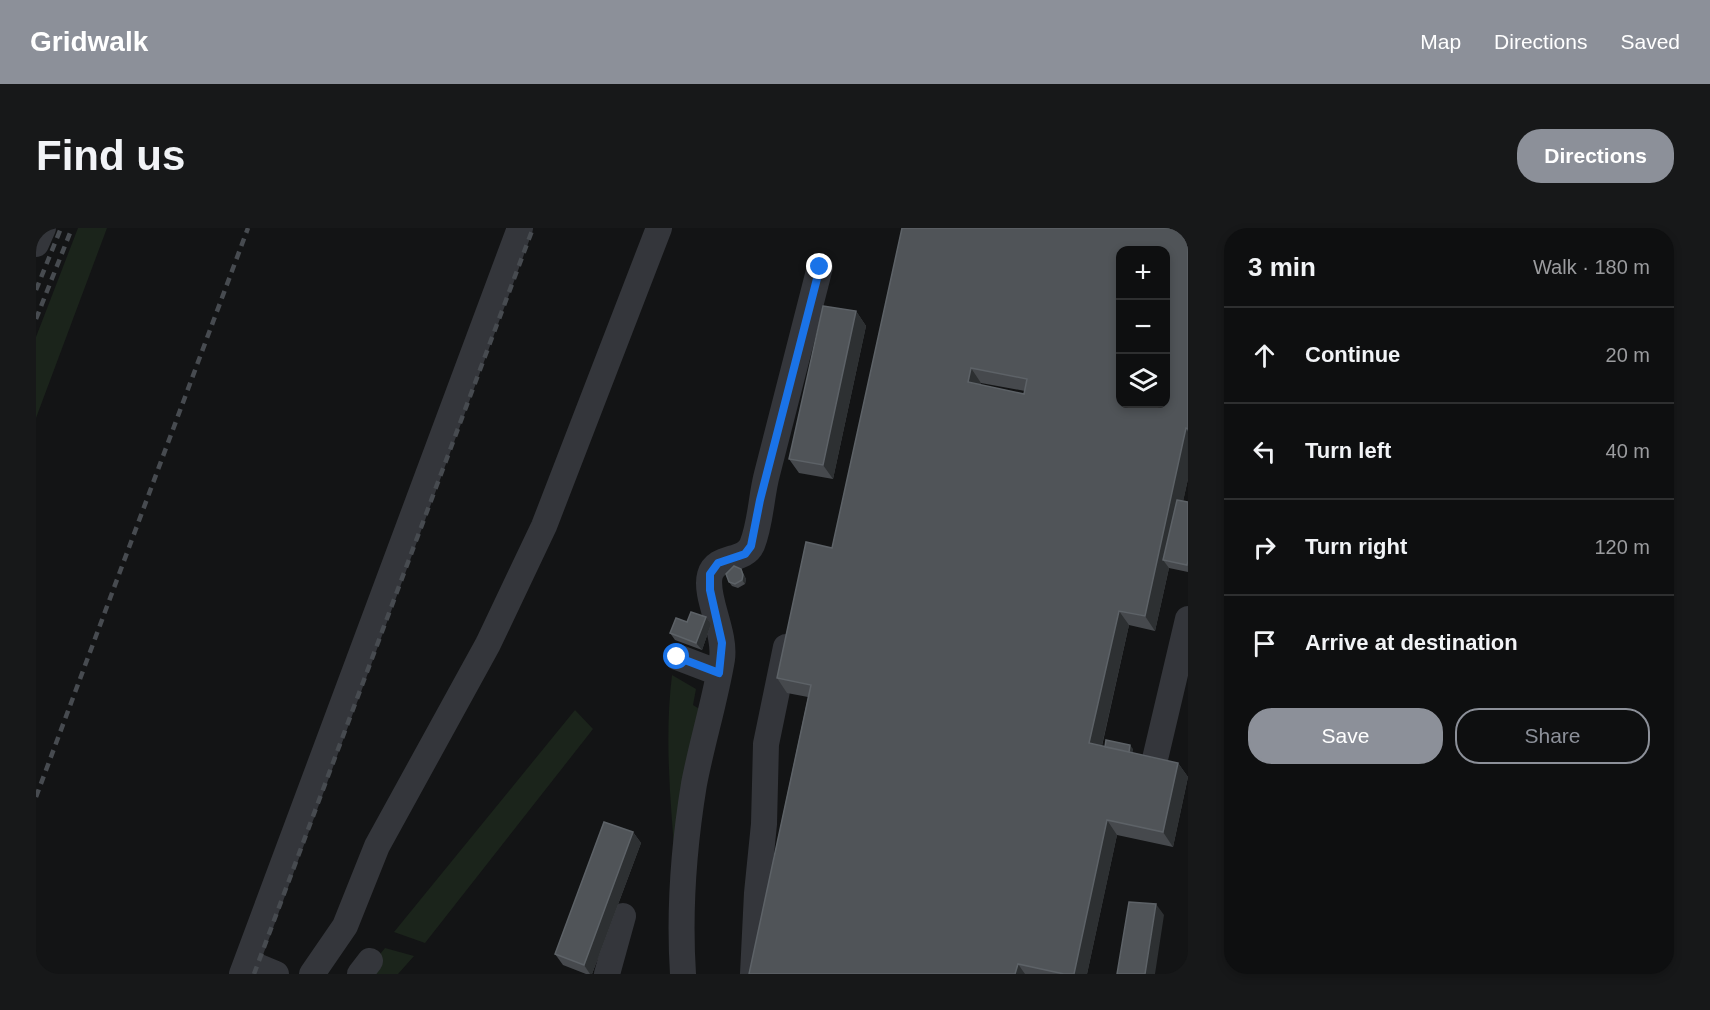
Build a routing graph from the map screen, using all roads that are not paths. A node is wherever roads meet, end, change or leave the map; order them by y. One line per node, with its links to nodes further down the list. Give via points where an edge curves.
1 (43, 228): 4 (lane)
2 (520, 228): 12 (lane)
3 (659, 228): 14 (lane, via 544,526 488,644 377,846 345,926)
4 (36, 244)
5 (820, 267): 9 (lane, via 751,546 745,554 718,563 710,574 722,643)
6 (1188, 619): 10 (lane)
7 (790, 627): 17 (lane, via 765,744 764,824)
8 (677, 657): 9 (lane)
9 (719, 673): 16 (lane, via 689,822)
10 (1155, 759)
11 (623, 916): 15 (lane)
12 (244, 968): 13 (lane)
13 (276, 974)
14 (312, 974)
15 (607, 974)
16 (683, 974)
17 (753, 974)

